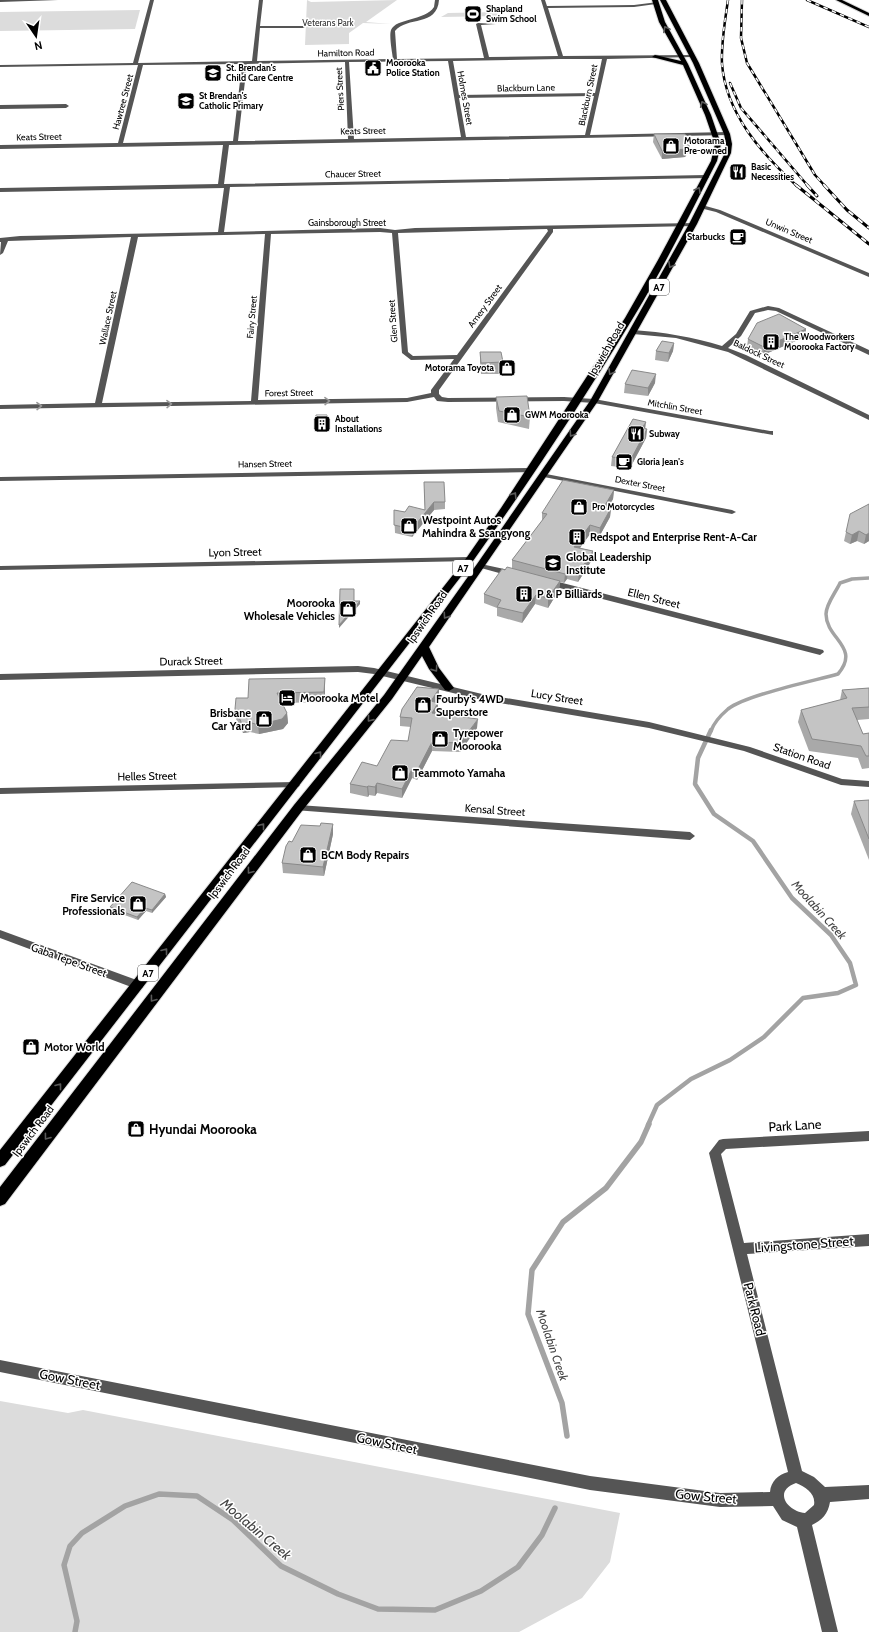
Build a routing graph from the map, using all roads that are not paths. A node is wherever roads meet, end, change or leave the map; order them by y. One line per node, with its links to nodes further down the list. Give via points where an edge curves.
1 (56, 0): 8 (street)
2 (152, 0): 27 (street, Hawtree Street)
3 (261, 0): 14 (street)
4 (437, 0): 23 (street, via 436,9 431,14 396,27 393,32)
5 (542, 0): 10 (street)
6 (663, 0): 17 (highway, Ipswich Road / A7)
7 (838, 0): 11 (main road)
8 (0, 1)
9 (655, 2): 10 (street, via 634,6); 15 (highway, Ipswich Road / A7, one-way to 9)
10 (545, 7): 19 (street)
11 (869, 15)
12 (494, 24): 22 (street, via 478,24)
13 (303, 26): 14 (street)
14 (258, 27): 26 (street)
15 (675, 46): 16 (highway, Ipswich Road / A7); 18 (highway)
16 (681, 56): 17 (street, Hamilton Road); 18 (street, Hamilton Road); 28 (highway, Ipswich Road / A7)
17 (692, 56): 35 (highway, Ipswich Road / A7)
18 (655, 57): 20 (street, Hamilton Road); 28 (highway)
19 (561, 58): 20 (street, Hamilton Road); 22 (street, Hamilton Road)
20 (604, 58): 30 (street, Blackburn Street)
21 (450, 59): 22 (street, Hamilton Road); 23 (street, Hamilton Road); 31 (street, Holmes Street)
22 (487, 59)
23 (395, 60): 24 (street, Hamilton Road)
24 (347, 61): 26 (street, Hamilton Road); 38 (street, Piers Street)
25 (245, 62): 26 (street, Hamilton Road); 27 (street, Hamilton Road); 40 (street)
26 (254, 62)
27 (138, 64): 29 (street, Hamilton Road); 41 (street, Hawtree Street)
28 (685, 64): 34 (highway, Ipswich Road / A7, one-way to 28)
29 (0, 66)
30 (596, 94): 31 (street, Blackburn Lane); 36 (street, Blackburn Street)
31 (457, 97): 37 (street, Holmes Street)
32 (66, 106): 33 (street)
33 (0, 108)
34 (715, 134): 35 (street, Keats Street); 36 (street, Keats Street); 43 (highway, Ipswich Road / A7, via 718,151)
35 (727, 134): 46 (highway, Ipswich Road / A7, via 728,153)
36 (587, 137): 37 (street, Keats Street)
37 (464, 139): 38 (street, Keats Street)
38 (351, 141): 40 (street, Keats Street)
39 (226, 143): 40 (street, Keats Street); 41 (street, Keats Street); 44 (street)
40 (235, 143)
41 (120, 145): 42 (street, Keats Street)
42 (0, 147)
43 (706, 176): 44 (street, Chaucer Street); 47 (highway, Ipswich Road / A7, one-way to 43)
44 (224, 186): 45 (street, Chaucer Street); 52 (street)
45 (0, 190)
46 (702, 207): 48 (highway, Ipswich Road / A7); 56 (street, Unwin Street, via 718,211)
47 (680, 224): 48 (street, Gainsborough Street); 49 (street, Gainsborough Street); 62 (highway, Ipswich Road / A7, via 629,318)
48 (693, 224): 57 (highway, Ipswich Road / A7, one-way to 57)
49 (550, 227): 50 (street, Gainsborough Street); 60 (street, Amery Street, via 551,231)
50 (395, 232): 51 (street, Gainsborough Street, via 380,230); 60 (street, Glen Street, via 405,354 411,358)
51 (268, 233): 52 (street, Gainsborough Street); 64 (street, Fairy Street)
52 (221, 234): 53 (street, Gainsborough Street)
53 (135, 235): 54 (street, Gainsborough Street); 65 (street, Wallace Street)
54 (2, 240): 55 (street)
55 (0, 253)
56 (869, 274)
57 (634, 332): 58 (street, Baldock Street); 63 (highway, Ipswich Road / A7, one-way to 63)
58 (723, 348): 59 (street, via 739,334 752,312 768,308 787,312); 67 (street, Baldock Street)
59 (869, 353)
60 (459, 358): 61 (street, Amery Street, via 435,390)
61 (435, 395): 62 (street, Forest Street, via 448,400); 64 (street, Forest Street, one-way to 61, via 407,400)
62 (576, 399): 63 (street, Mitchlin Street); 69 (highway, Ipswich Road / A7)
63 (594, 401): 68 (street, Mitchlin Street); 70 (highway, Ipswich Road / A7, one-way to 70)
64 (254, 402): 65 (street, Forest Street, one-way to 64)
65 (98, 405): 66 (street, Forest Street, one-way to 65)
66 (0, 407)
67 (869, 418)
68 (770, 432)
69 (530, 470): 71 (street, Hansen Street); 73 (highway, Ipswich Road / A7, one-way to 69)
70 (544, 475): 72 (street, Dexter Street); 74 (highway, Ipswich Road / A7)
71 (0, 479)
72 (732, 512)
73 (470, 559): 75 (street, Lyon Street); 80 (highway, Ipswich Road / A7)
74 (481, 566): 76 (street); 78 (highway, Ipswich Road / A7, one-way to 78)
75 (0, 568)
76 (520, 575)
77 (535, 579): 79 (street, Ellen Street)
78 (424, 648): 82 (highway, Ipswich Road / A7); 83 (highway, one-way to 83, via 434,669)
79 (820, 652)
80 (382, 672): 81 (street, Durack Street, via 358,669); 82 (street, Lucy Street); 86 (highway, Ipswich Road / A7, one-way to 80)
81 (0, 677)
82 (402, 677): 83 (street, Lucy Street); 88 (highway, Ipswich Road / A7, one-way to 88)
83 (449, 688): 84 (street, Lucy Street, via 482,697 649,725)
84 (728, 745): 85 (street, Station Road, via 747,749 841,782)
85 (869, 784)
86 (295, 785): 87 (street, Helles Street); 91 (highway, Ipswich Road / A7, one-way to 86)
87 (0, 791)
88 (298, 808): 89 (street, Kensal Street); 95 (highway, Ipswich Road / A7, one-way to 95)
89 (690, 836)
90 (0, 934): 91 (street, Gaba Tepe Street)
91 (138, 985): 94 (highway, Ipswich Road / A7, one-way to 91)
92 (869, 1136): 93 (street, Park Lane)
93 (723, 1144): 97 (street, Park Road, via 715,1153)
94 (0, 1161)
95 (0, 1199)
96 (869, 1240): 97 (street, Livingstone Street)
97 (740, 1249): 99 (street, Park Road)
98 (0, 1366): 102 (street, Gow Street, via 590,1483 720,1500)
99 (796, 1476): 101 (street, via 812,1482); 102 (street, via 783,1480 779,1485)
100 (869, 1492): 101 (street)
101 (821, 1495): 103 (street, via 819,1513 813,1518)
102 (777, 1499): 103 (street, via 788,1516)
103 (803, 1520): 104 (street)
104 (830, 1632)

